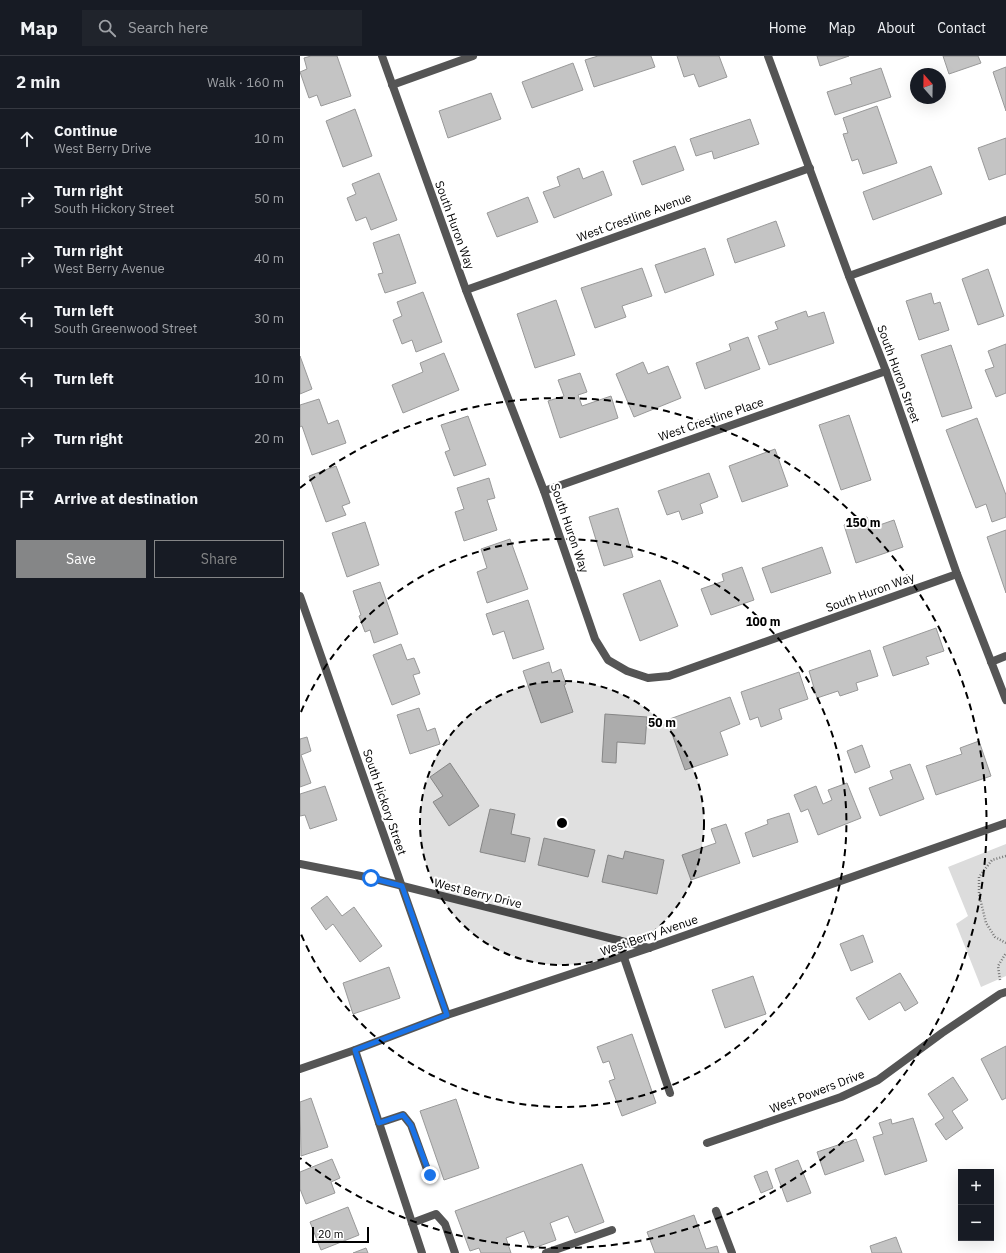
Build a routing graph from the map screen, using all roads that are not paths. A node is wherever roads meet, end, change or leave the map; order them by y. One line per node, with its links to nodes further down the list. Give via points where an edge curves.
1 (382, 56): 4 (street, South Huron Way)
2 (473, 56): 4 (street)
3 (768, 56): 5 (street, South Huron Street)
4 (392, 85): 8 (street, South Huron Way)
5 (810, 168): 7 (street, South Huron Street); 8 (street, West Crestline Avenue)
6 (1006, 220): 7 (street)
7 (849, 276): 9 (street, South Huron Street)
8 (466, 290): 10 (street, South Huron Way)
9 (886, 371): 10 (street, West Crestline Place); 11 (street, South Huron Street)
10 (544, 490): 11 (street, South Huron Way, via 595,639 608,660 627,671 648,678 669,676)
11 (957, 574): 14 (street, South Huron Street)
12 (300, 596): 18 (street, South Hickory Street)
13 (1006, 656): 14 (street)
14 (991, 662): 15 (street, South Huron Street)
15 (1006, 700)
16 (1006, 823): 20 (street, West Berry Avenue)
17 (300, 864): 18 (street, West Berry Drive)
18 (402, 886): 19 (street, West Berry Drive); 23 (street, South Hickory Street)
19 (618, 940): 20 (street, West Berry Drive); 21 (street)
20 (649, 948): 21 (street, West Berry Avenue)
21 (623, 956): 23 (street, West Berry Avenue); 26 (street)
22 (1006, 992): 28 (street, West Powers Drive, via 878,1080 841,1097)
23 (447, 1015): 24 (street, West Berry Avenue)
24 (355, 1050): 25 (street, West Berry Avenue); 27 (street)
25 (300, 1069)
26 (670, 1093)
27 (379, 1123): 29 (street, via 403,1115 411,1125); 31 (street)
28 (707, 1143)
29 (430, 1175)
30 (716, 1211): 36 (street)
31 (412, 1223): 33 (street); 34 (street, via 436,1214 445,1224)
32 (612, 1230): 35 (street)
33 (422, 1253)
34 (455, 1253)
35 (546, 1253)
36 (732, 1253)

